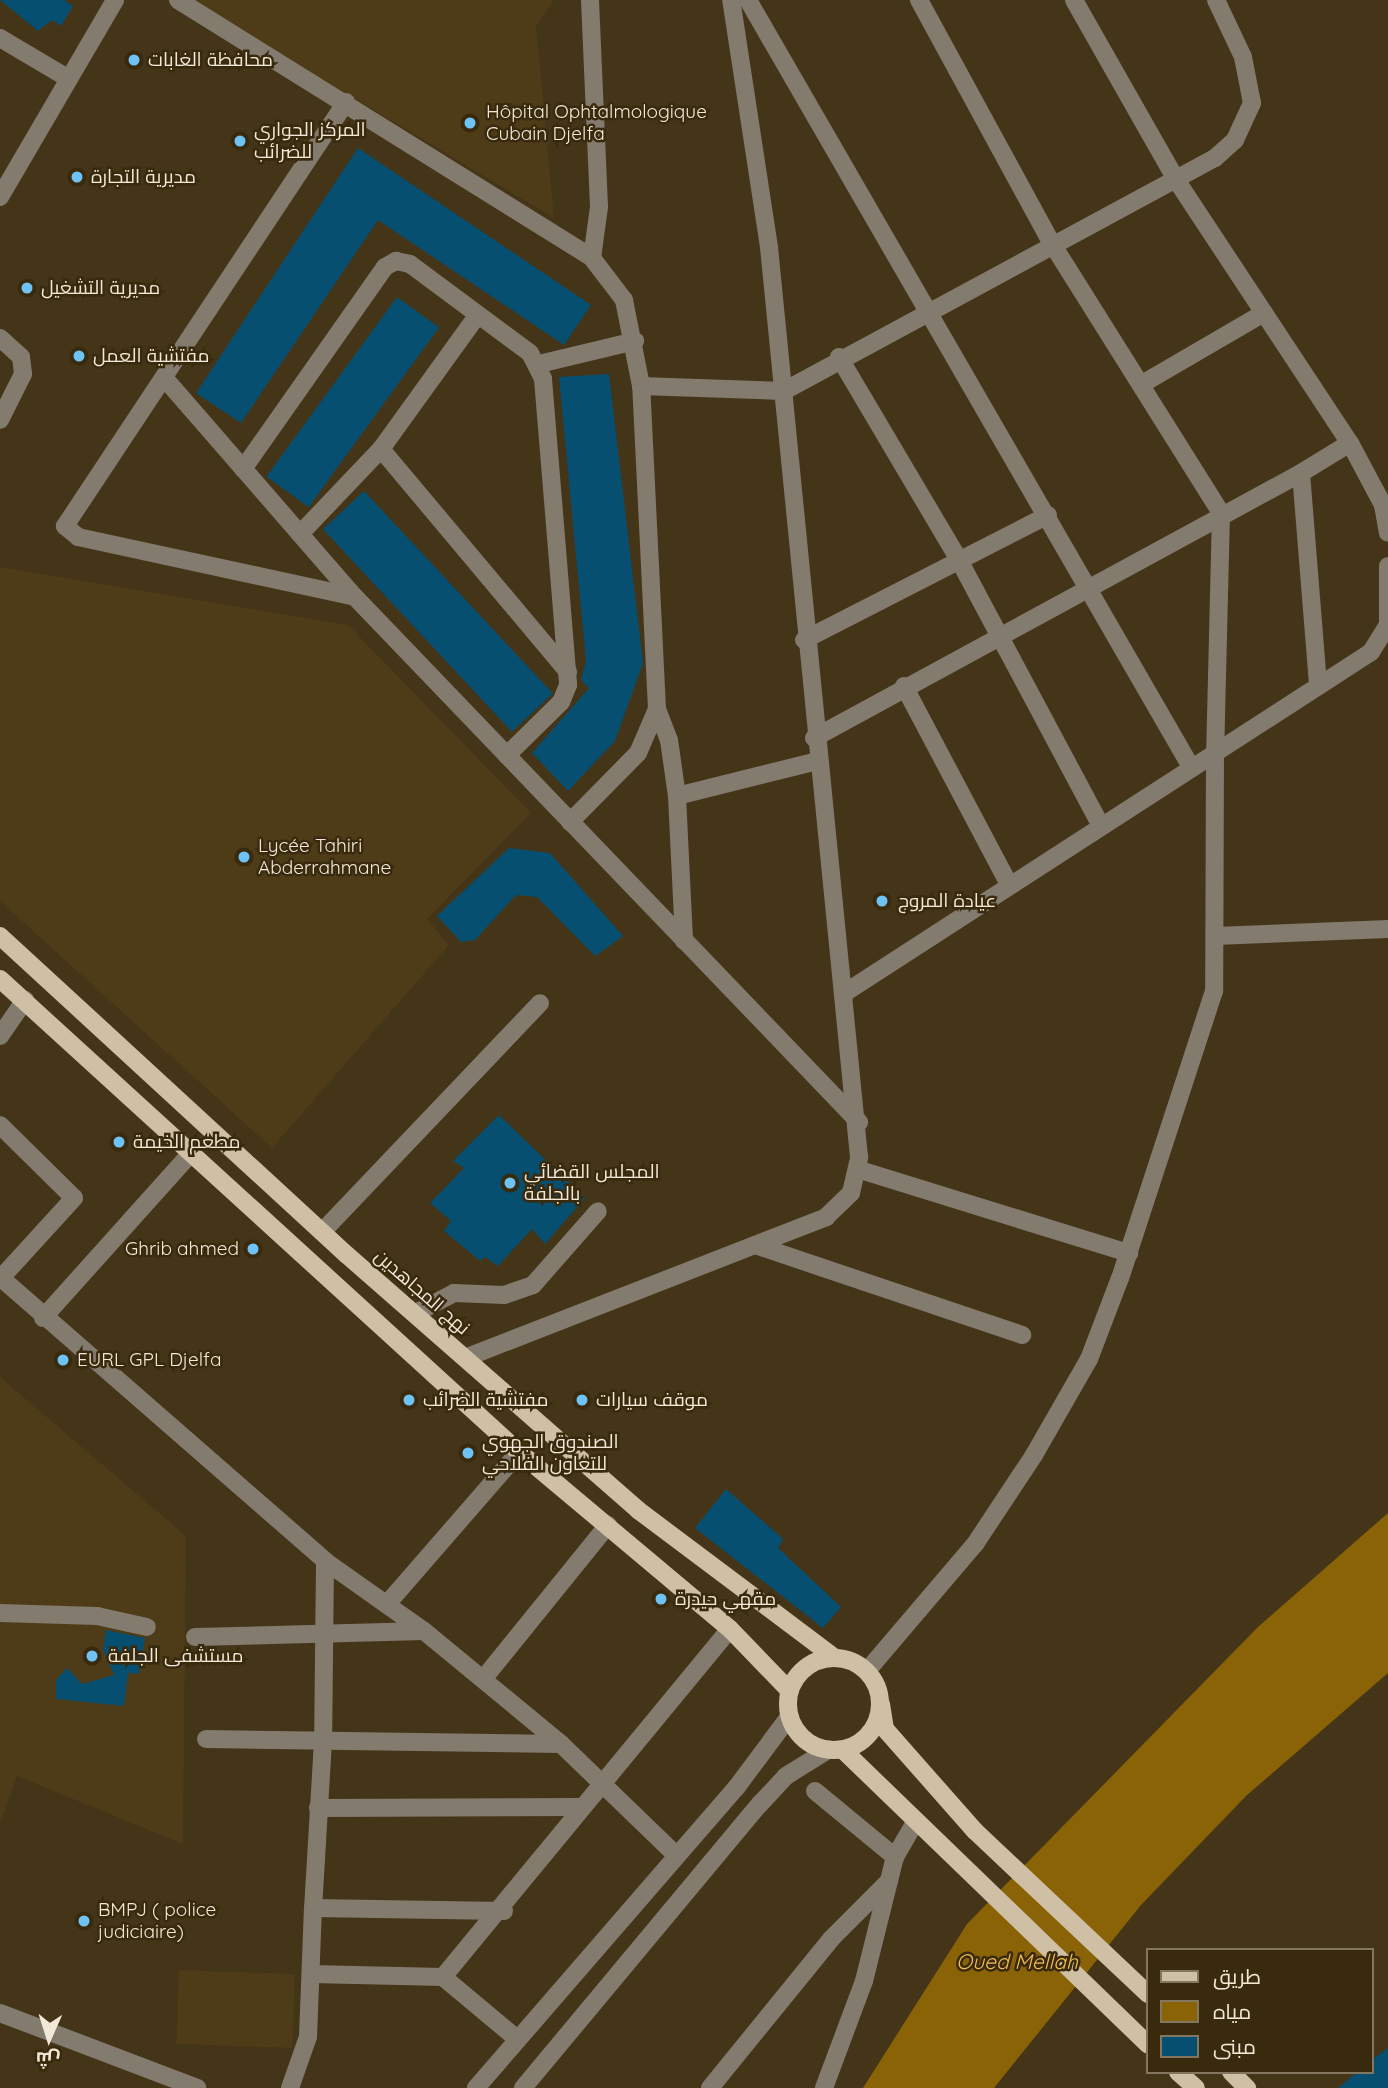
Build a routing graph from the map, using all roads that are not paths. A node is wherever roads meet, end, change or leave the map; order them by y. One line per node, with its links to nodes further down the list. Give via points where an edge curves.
1 (115, 0): 10 (street)
2 (178, 0): 11 (street)
3 (590, 0): 15 (street, via 599,207)
4 (731, 0): 26 (street)
5 (748, 0): 16 (street)
6 (919, 0): 14 (street)
7 (1074, 0): 12 (street)
8 (1216, 0): 12 (street, via 1243,57 1252,103 1235,140)
9 (0, 38): 10 (street)
10 (69, 79): 13 (street)
11 (346, 102): 15 (street); 23 (street)
12 (1175, 178): 14 (street); 17 (street)
13 (0, 197)
14 (1051, 242): 16 (street); 24 (street)
15 (592, 258): 20 (street, via 624,300)
16 (928, 308): 21 (street); 33 (street)
17 (1264, 313): 24 (street); 28 (street)
18 (477, 316): 22 (street); 29 (street); 30 (street, via 411,264 385,267)
19 (0, 338): 27 (street, via 21,357 23,374)
20 (635, 341): 22 (street); 25 (street)
21 (839, 357): 26 (street); 36 (street)
22 (539, 364): 42 (street)
23 (167, 381): 30 (street); 39 (street, via 65,519 69,532)
24 (1142, 384): 32 (street)
25 (641, 386): 26 (street); 45 (street)
26 (784, 391): 41 (street)
27 (0, 420)
28 (1350, 443): 31 (street); 34 (street, via 1383,505)
29 (381, 450): 35 (street); 42 (street)
30 (243, 469): 35 (street)
31 (1301, 473): 32 (street); 44 (street)
32 (1221, 513): 38 (street); 47 (street)
33 (1048, 515): 36 (street); 38 (street)
34 (1388, 533)
35 (300, 534): 39 (street)
36 (959, 560): 40 (street); 41 (street)
37 (1388, 566): 44 (street, via 1385,637)
38 (1090, 586): 40 (street); 50 (street)
39 (355, 597): 48 (street)
40 (998, 635): 43 (street); 53 (street)
41 (804, 640): 46 (street)
42 (568, 672): 48 (street, via 565,696)
43 (904, 686): 46 (street); 54 (street)
44 (1318, 686): 47 (street)
45 (657, 709): 51 (street, via 670,740); 52 (street, via 638,753)
46 (814, 738): 49 (street)
47 (1215, 753): 50 (street); 57 (street)
48 (507, 755): 52 (street)
49 (817, 761): 51 (street); 60 (street)
50 (1191, 767): 53 (street)
51 (677, 796): 58 (street)
52 (570, 822): 58 (street)
53 (1100, 824): 54 (street)
54 (1009, 884): 60 (street)
55 (1388, 929): 57 (street)
56 (0, 936): 69 (main road, نهج المجاهدين)
57 (1216, 936): 71 (street, via 1214,990)
58 (684, 941): 64 (street)
59 (0, 979): 61 (main road)
60 (844, 994): 64 (street)
61 (25, 1000): 63 (street); 66 (main road)
62 (540, 1003): 69 (street)
63 (0, 1036)
64 (859, 1122): 67 (street)
65 (0, 1125): 72 (street, via 74,1198)
66 (192, 1152): 74 (street); 77 (main road)
67 (857, 1169): 70 (street, via 851,1193 826,1217); 71 (street)
68 (598, 1212): 73 (street, via 533,1285 504,1295 454,1293)
69 (322, 1232): 73 (main road, نهج المجاهدين)
70 (755, 1245): 75 (street); 76 (street)
71 (1129, 1253): 88 (street, via 1088,1359 1034,1455 975,1544)
72 (1, 1277): 74 (street)
73 (416, 1313): 76 (main road, نهج المجاهدين)
74 (43, 1318): 79 (street)
75 (1022, 1335)
76 (465, 1358): 87 (main road, نهج المجاهدين, via 710,1568)
77 (519, 1452): 78 (main road); 80 (street)
78 (608, 1525): 83 (main road); 89 (street)
79 (325, 1561): 80 (street); 85 (street)
80 (387, 1604): 84 (street)
81 (0, 1613): 82 (street, via 97,1616)
82 (147, 1627)
83 (730, 1629): 90 (main road); 97 (street)
84 (424, 1631): 85 (street); 89 (street)
85 (323, 1636): 86 (street); 94 (street)
86 (195, 1637)
87 (835, 1657): 88 (main road); 90 (main road, via 807,1666)
88 (867, 1671): 91 (main road)
89 (484, 1678): 95 (street)
90 (789, 1690): 92 (main road)
91 (881, 1704): 96 (main road, via 870,1734); 109 (main road, via 885,1729 975,1831)
92 (789, 1717): 96 (main road, via 804,1739); 102 (street, via 736,1788)
93 (206, 1739): 94 (street)
94 (323, 1741): 95 (street); 100 (street)
95 (561, 1744): 97 (street)
96 (836, 1750): 101 (main road); 118 (street, via 786,1776 760,1804)
97 (598, 1782): 99 (street); 102 (street)
98 (815, 1791): 103 (street)
99 (580, 1807): 100 (street); 106 (street)
100 (318, 1808): 105 (street)
101 (915, 1823): 103 (street); 112 (main road)
102 (674, 1854): 111 (street)
103 (895, 1857): 104 (street)
104 (889, 1881): 119 (street, via 832,1938); 120 (street, via 864,1981)
105 (313, 1908): 106 (street); 107 (street)
106 (504, 1911): 108 (street)
107 (311, 1974): 108 (street); 116 (street, via 305,2058)
108 (443, 1978): 111 (street)
109 (1146, 1992)
110 (0, 2013): 115 (street)
111 (516, 2038): 117 (street)
112 (1146, 2043)
113 (1180, 2074): 121 (main road)
114 (1233, 2074): 122 (main road)
115 (197, 2088)
116 (290, 2088)
117 (476, 2088)
118 (523, 2088)
119 (710, 2088)
120 (824, 2088)
121 (1196, 2088)
122 (1247, 2088)

